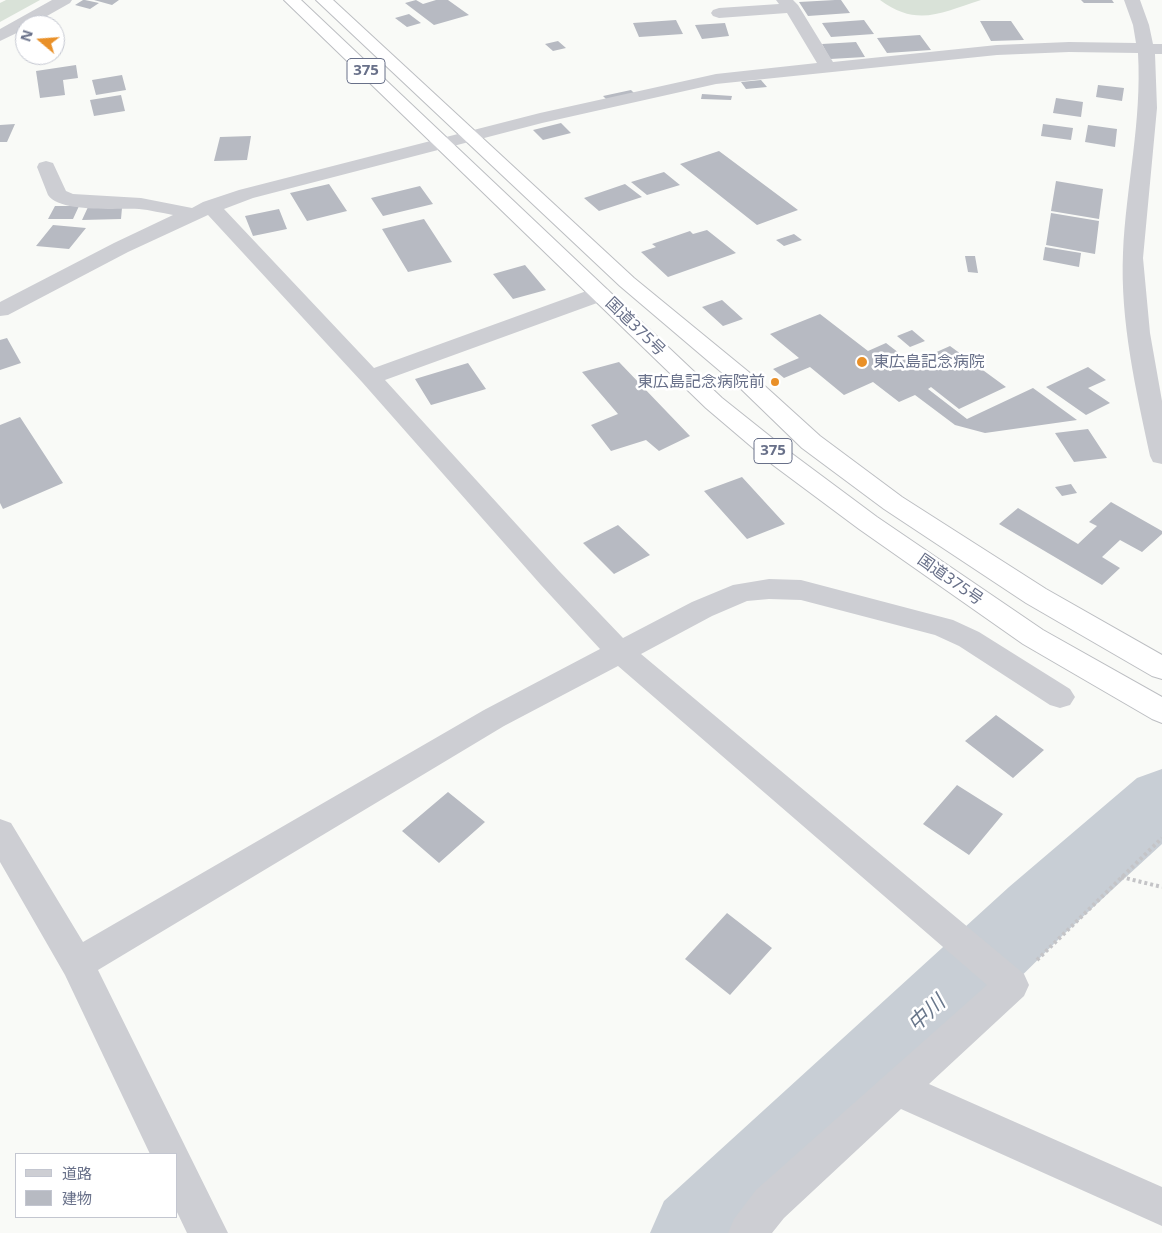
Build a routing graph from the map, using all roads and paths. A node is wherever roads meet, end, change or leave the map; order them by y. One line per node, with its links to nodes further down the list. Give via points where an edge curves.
1 (64, 0): 7 (street)
2 (292, 0): 11 (highway, 国道375号 / 375)
3 (324, 0): 10 (highway, 国道375号 / 375)
4 (1132, 0): 8 (street)
5 (788, 4): 6 (street); 9 (street)
6 (719, 13)
7 (0, 36)
8 (1154, 48): 9 (street, via 997,50); 19 (street, via 1133,257 1139,338)
9 (828, 68): 10 (street, via 716,79)
10 (472, 136): 11 (street); 23 (highway, 国道375号 / 375, via 627,282 748,383 811,442 894,503 1036,596)
11 (441, 142): 13 (street, via 255,191); 15 (highway, 国道375号 / 375)
12 (46, 167): 13 (street, via 58,194 82,203 134,203)
13 (202, 210): 16 (street); 18 (street)
14 (0, 292): 16 (street)
15 (600, 294): 18 (street); 20 (highway, 国道375号 / 375, via 714,402 782,459)
16 (23, 298): 17 (street)
17 (0, 310)
18 (370, 377): 21 (street)
19 (1162, 456)
20 (1033, 638): 22 (street); 25 (highway, 国道375号 / 375)
21 (620, 652): 22 (street, via 702,609 742,592 769,588 801,590 943,627); 30 (street, via 494,718); 31 (street)
22 (1007, 663): 24 (street)
23 (1162, 668)
24 (1060, 697)
25 (1155, 708)
26 (0, 834): 30 (street)
27 (1162, 838): 28 (path)
28 (1120, 877): 29 (path); 31 (path)
29 (1162, 888)
30 (77, 964): 33 (street)
31 (1005, 980): 32 (street)
32 (897, 1089): 35 (street); 37 (street, via 770,1204)
33 (170, 1153)
34 (178, 1172): 36 (street)
35 (1162, 1208)
36 (208, 1233)
37 (748, 1233)

